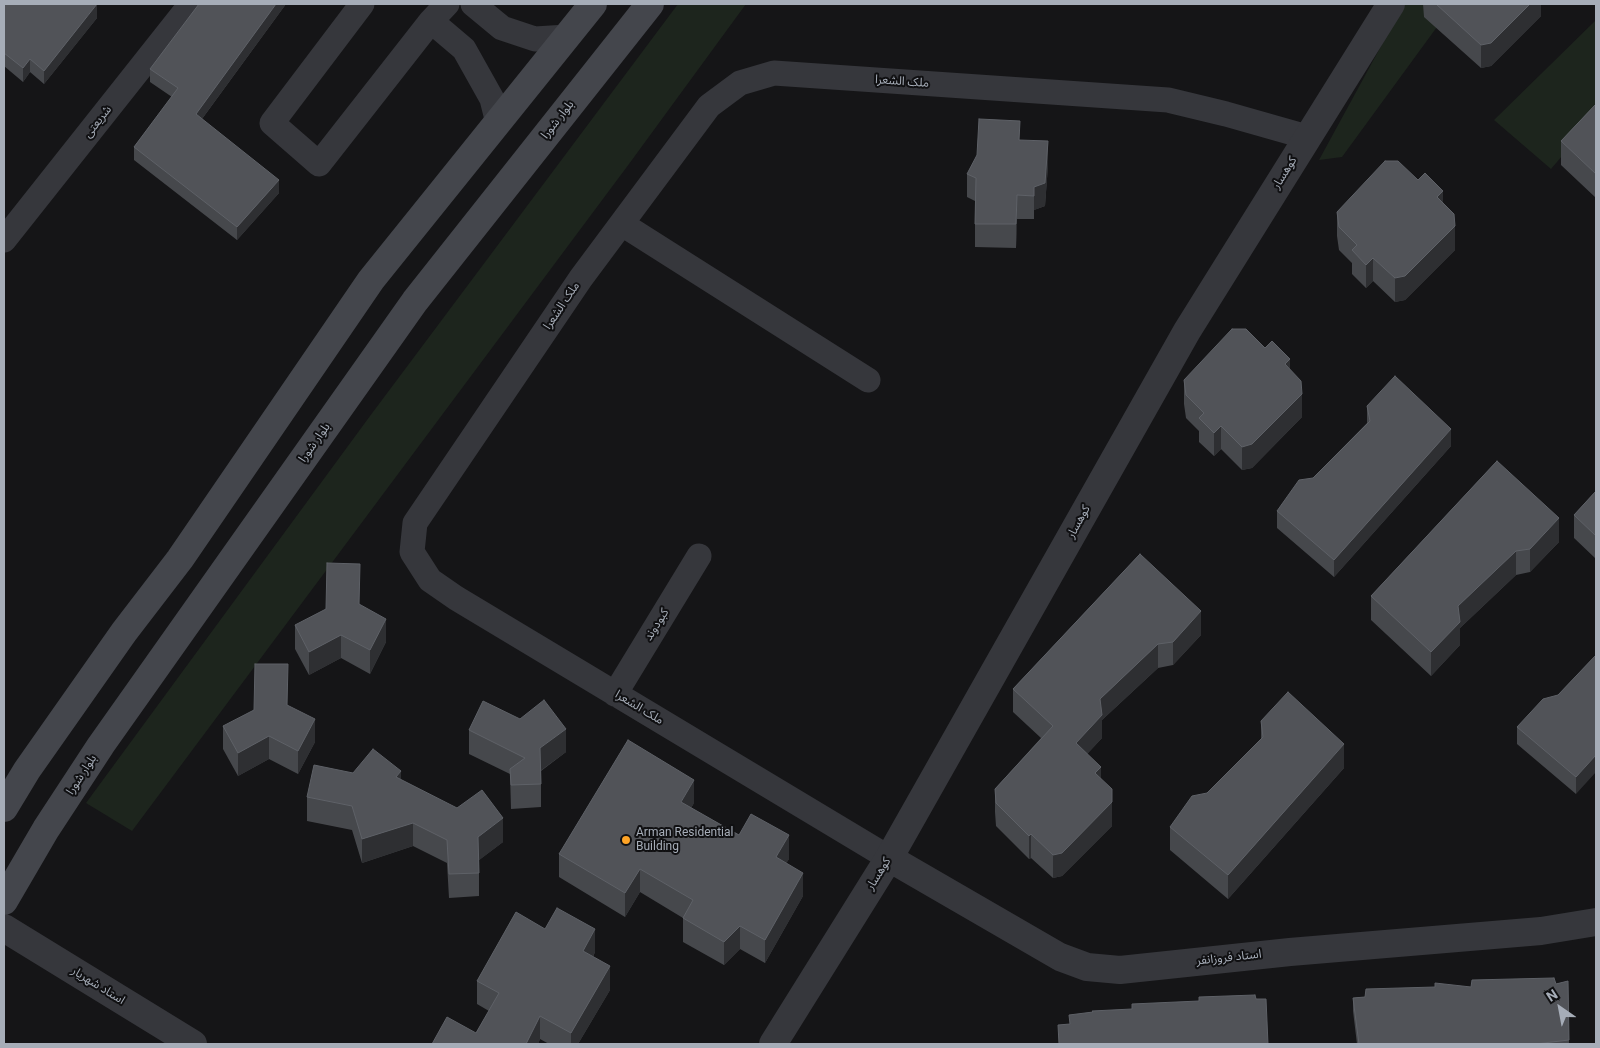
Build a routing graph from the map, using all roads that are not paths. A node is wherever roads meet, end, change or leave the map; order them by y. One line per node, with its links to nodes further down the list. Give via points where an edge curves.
1 (192, 4): 12 (street, شریعتی)
2 (362, 4): 7 (street, via 272,123 319,164)
3 (473, 4): 8 (street, via 502,28 535,39)
4 (593, 4): 8 (main road)
5 (650, 4): 18 (main road, بلوار شورا, via 415,301 101,745)
6 (1391, 4): 10 (street, کوهسار)
7 (439, 13): 9 (street, via 492,99)
8 (567, 37): 9 (main road)
9 (498, 123): 16 (main road, via 371,280 180,559 27,770)
10 (1307, 137): 11 (street, ملک الشعرا, via 1168,100 774,73 740,84 709,106); 17 (street, کوهسار, via 1186,331)
11 (622, 224): 13 (street); 15 (street, ملک الشعرا, via 576,286 415,523 412,552 430,580)
12 (4, 240)
13 (868, 380)
14 (700, 556): 15 (street, کبودوند)
15 (615, 694): 17 (street, ملک الشعرا)
16 (4, 808)
17 (889, 858): 19 (street, استاد فروزانفر, via 1060,957 1087,966 1120,970 1541,931); 22 (street, کوهسار)
18 (4, 900)
19 (1596, 922)
20 (4, 928): 21 (street, استاد شهریار)
21 (192, 1044)
22 (773, 1044)

